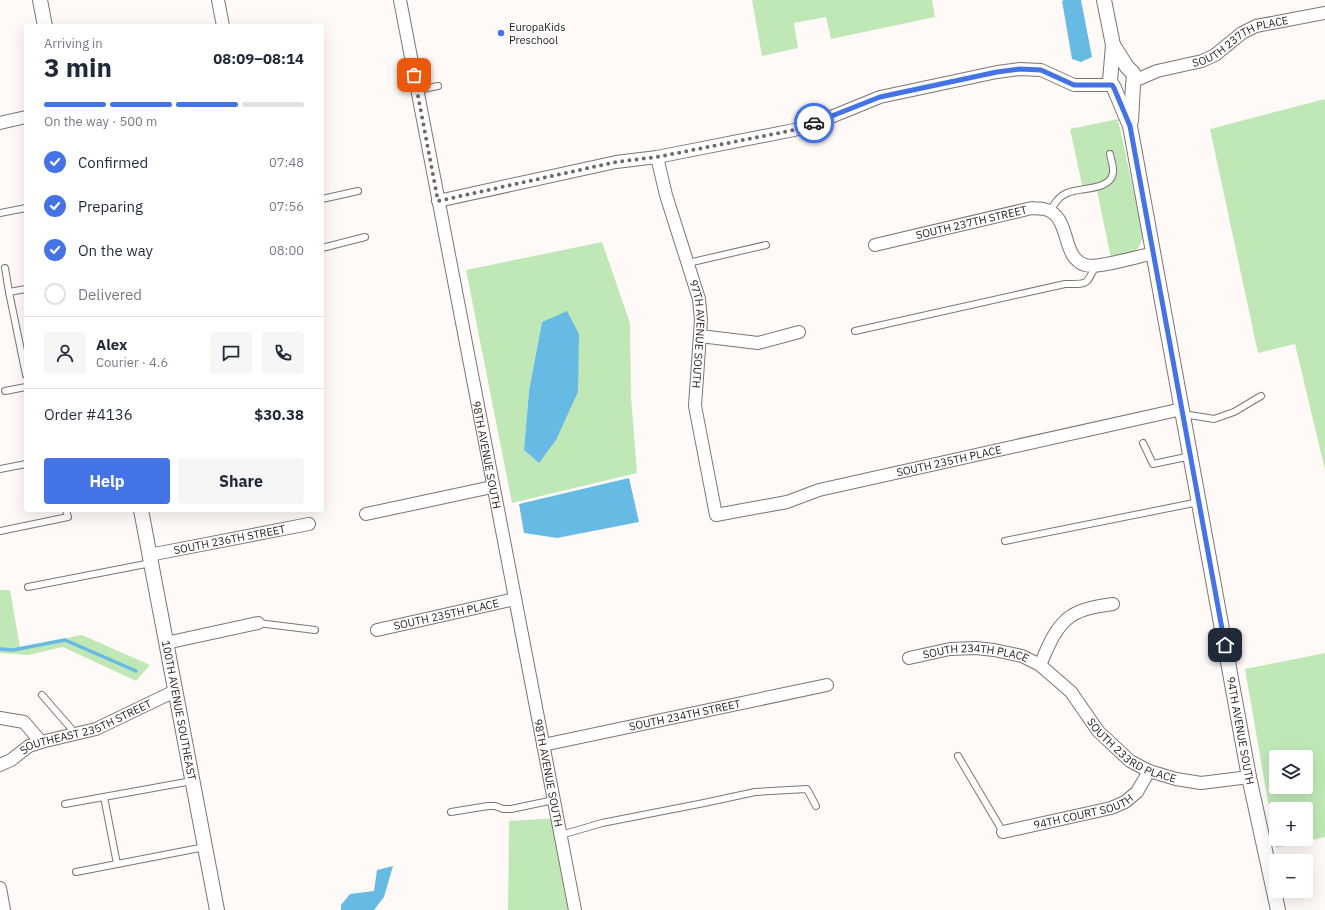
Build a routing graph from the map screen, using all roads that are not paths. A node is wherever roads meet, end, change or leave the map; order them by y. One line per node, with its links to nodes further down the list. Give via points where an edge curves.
1 (40, 0): 6 (street)
2 (218, 0): 7 (street)
3 (400, 0): 12 (street, 98TH AVENUE SOUTH)
4 (1104, 0): 8 (street, 94TH AVENUE SOUTH)
5 (1325, 13): 9 (street, SOUTH 237TH PLACE, via 1256,26 1242,33 1215,55 1202,61)
6 (45, 24)
7 (223, 24)
8 (1113, 45): 9 (street, 94TH AVENUE SOUTH); 10 (street, 94TH AVENUE SOUTH)
9 (1131, 76): 10 (street, via 1121,66 1117,67); 10 (street, via 1130,88 1122,91); 15 (street, 94TH AVENUE SOUTH)
10 (1112, 81): 15 (street, 94TH AVENUE SOUTH); 17 (street, via 1074,85 1041,70 997,72 880,97 794,130)
11 (438, 86): 12 (lane)
12 (417, 90): 20 (street, 98TH AVENUE SOUTH)
13 (24, 118): 14 (street)
14 (0, 123)
15 (1130, 126): 28 (street, 94TH AVENUE SOUTH)
16 (1110, 154): 22 (lane, via 1113,175 1108,182 1068,193 1057,201)
17 (657, 157): 20 (street, via 616,162); 29 (street, 97TH AVENUE SOUTH, via 666,195)
18 (358, 191): 19 (lane)
19 (324, 199)
20 (438, 201): 46 (street, 98TH AVENUE SOUTH)
21 (24, 208): 23 (lane)
22 (1050, 212): 26 (street, SOUTH 237TH STREET, via 1032,208); 30 (street, via 1056,215 1062,225 1071,253 1076,260 1085,266)
23 (0, 213)
24 (365, 236): 27 (lane)
25 (766, 245): 29 (lane)
26 (875, 245)
27 (324, 247)
28 (1154, 253): 30 (street); 41 (street, 94TH AVENUE SOUTH)
29 (688, 263): 36 (street, 97TH AVENUE SOUTH, via 699,299)
30 (1095, 267): 34 (lane, via 1088,281 1081,284 1066,284)
31 (5, 268): 33 (lane)
32 (24, 289): 33 (lane)
33 (9, 292): 37 (lane)
34 (854, 331)
35 (799, 332): 36 (street, via 758,343)
36 (700, 336): 51 (street, 97TH AVENUE SOUTH, via 695,406)
37 (24, 365)
38 (24, 387): 39 (lane)
39 (5, 392)
40 (1261, 396): 41 (lane, via 1234,412 1214,419)
41 (1183, 412): 43 (street, 94TH AVENUE SOUTH); 51 (street, SOUTH 235TH PLACE, via 819,490 787,502)
42 (1143, 443): 43 (lane, via 1153,464)
43 (1191, 456): 47 (street, 94TH AVENUE SOUTH)
44 (24, 464): 45 (lane)
45 (0, 469)
46 (492, 487): 50 (street); 57 (street, 98TH AVENUE SOUTH)
47 (1199, 502): 54 (lane); 75 (street, 94TH AVENUE SOUTH)
48 (67, 512): 53 (lane, via 68,517)
49 (141, 512): 55 (street, 100TH AVENUE SOUTHEAST)
50 (366, 514)
51 (716, 515)
52 (309, 524): 55 (street, SOUTH 236TH STREET)
53 (0, 531)
54 (1006, 541)
55 (150, 559): 56 (lane); 62 (street, 100TH AVENUE SOUTHEAST)
56 (28, 586)
57 (515, 599): 61 (street, SOUTH 235TH PLACE); 71 (street, 98TH AVENUE SOUTH)
58 (1113, 604): 64 (street, via 1084,610 1072,616 1051,640)
59 (258, 623): 60 (lane); 62 (street)
60 (314, 630)
61 (377, 630)
62 (166, 643): 66 (street, 100TH AVENUE SOUTHEAST)
63 (909, 658): 64 (street, SOUTH 234TH PLACE, via 950,649 976,648 1022,656)
64 (1040, 665): 74 (street, SOUTH 233RD PLACE, via 1070,692 1098,731 1130,761)
65 (827, 685): 71 (street, SOUTH 234TH STREET)
66 (175, 691): 69 (street, SOUTHEAST 235TH STREET, via 96,729); 76 (street, 100TH AVENUE SOUTHEAST)
67 (42, 695): 69 (lane)
68 (0, 718): 70 (street, via 24,722)
69 (75, 733): 70 (street, SOUTHEAST 235TH STREET)
70 (41, 742): 73 (street, SOUTHEAST 235TH STREET, via 28,746 11,760)
71 (543, 745): 78 (street, 98TH AVENUE SOUTH)
72 (958, 756): 82 (lane)
73 (0, 765)
74 (1149, 771): 75 (street, SOUTH 233RD PLACE, via 1202,783); 82 (street, 94TH COURT SOUTH, via 1137,792 1125,802 1111,808)
75 (1249, 777): 91 (street, 94TH AVENUE SOUTH)
76 (192, 781): 77 (lane); 84 (street, 100TH AVENUE SOUTHEAST)
77 (104, 797): 79 (lane); 85 (lane)
78 (554, 800): 81 (lane, via 511,809 488,806); 83 (street, 98TH AVENUE SOUTH)
79 (65, 804)
80 (816, 806): 83 (lane, via 807,789 755,792 602,823)
81 (450, 812)
82 (1003, 832)
83 (561, 835): 90 (street, 98TH AVENUE SOUTH)
84 (205, 847): 85 (lane); 89 (street, 100TH AVENUE SOUTHEAST)
85 (117, 864): 86 (lane)
86 (76, 872)
87 (0, 888): 88 (street)
88 (4, 910)
89 (217, 910)
90 (575, 910)
91 (1278, 910)

